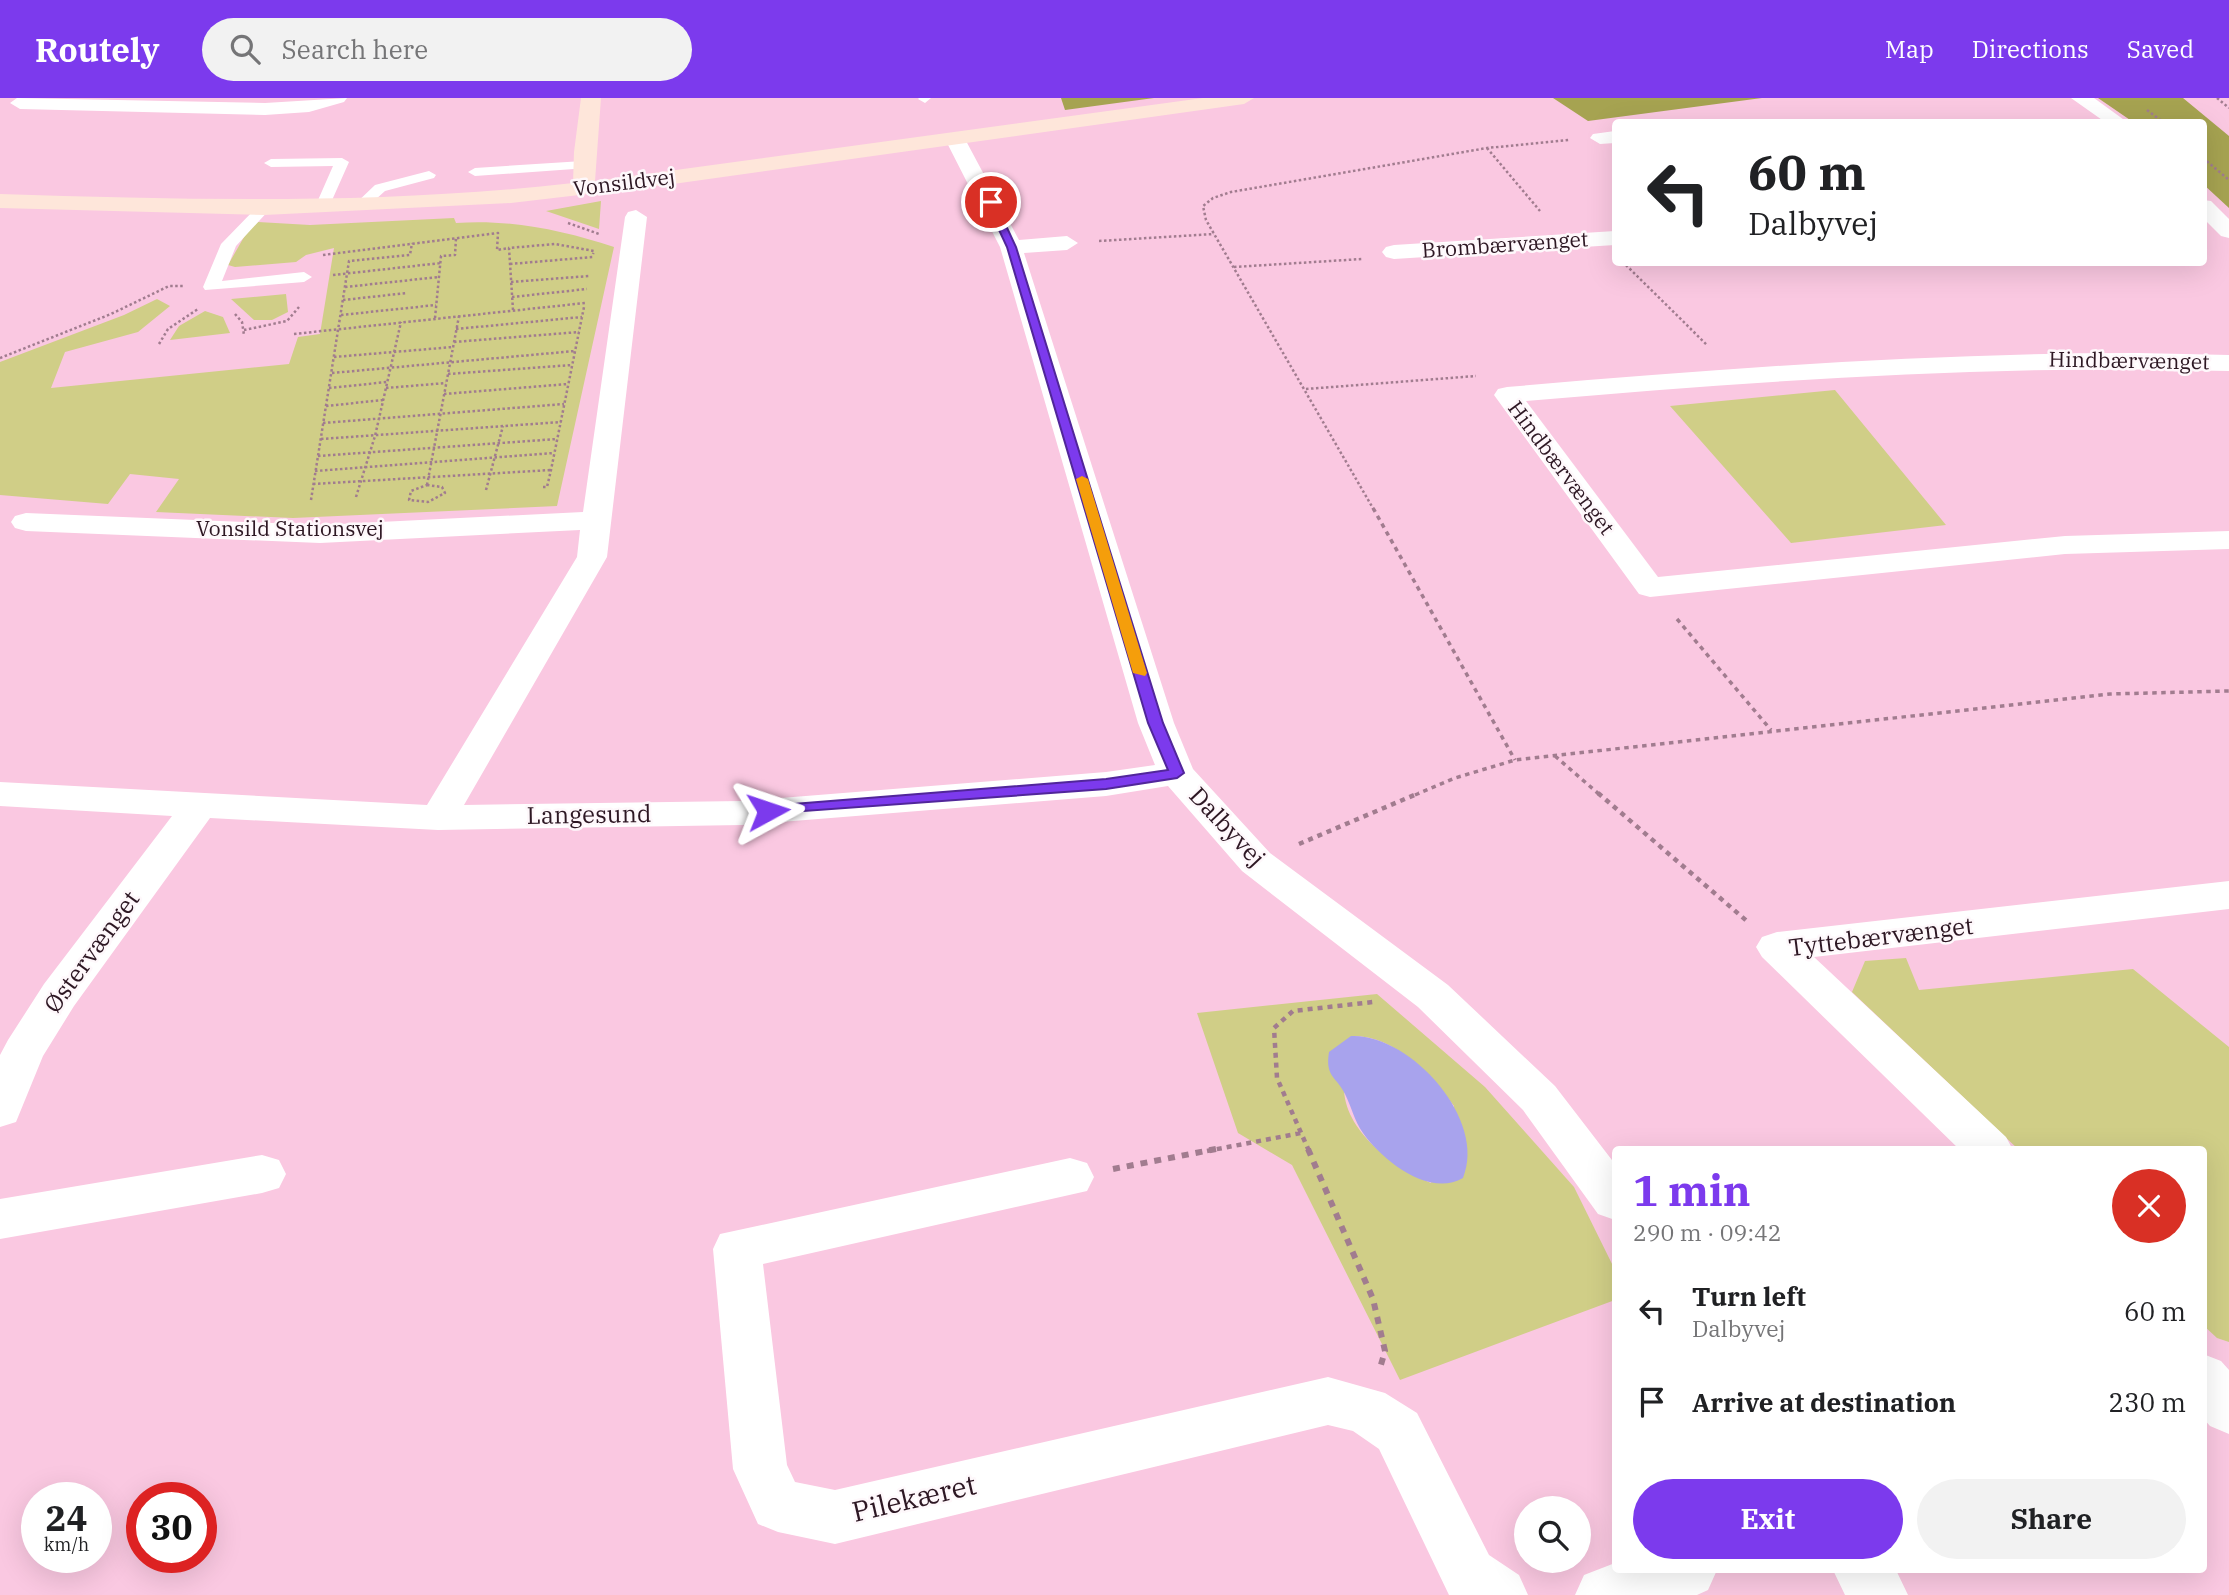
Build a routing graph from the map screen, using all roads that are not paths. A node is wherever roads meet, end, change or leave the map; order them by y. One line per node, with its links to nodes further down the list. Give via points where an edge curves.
1 (251, 98): 7 (street)
2 (337, 98): 7 (street, via 309,106)
3 (591, 98): 12 (main road)
4 (1244, 98): 10 (main road, Vonsildvej)
5 (2081, 98): 9 (street)
6 (25, 101): 7 (street); 8 (street)
7 (234, 109)
8 (0, 114)
9 (2112, 119)
10 (955, 139): 16 (main road, Vonsildvej); 28 (street, Dalbyvej)
11 (271, 163): 20 (lane, via 342,162)
12 (583, 165): 13 (lane); 16 (main road)
13 (510, 171): 14 (lane); 17 (lane)
14 (475, 172)
15 (429, 175): 19 (lane, via 380,188)
16 (584, 188): 17 (main road, Vonsildvej)
17 (511, 197): 19 (main road, Vonsildvej)
18 (0, 201): 21 (main road, Vonsildvej)
19 (360, 206): 20 (main road, Vonsildvej)
20 (322, 207): 21 (main road, Vonsildvej)
21 (264, 208): 30 (lane, via 229,244 211,287)
22 (2207, 210): 25 (street)
23 (636, 217): 32 (street)
24 (2207, 232): 25 (street)
25 (2229, 232)
26 (1612, 237): 29 (street, Brombærvænget)
27 (1067, 243): 28 (street)
28 (1011, 247): 35 (street, Dalbyvej, via 1156,723)
29 (1394, 252)
30 (304, 277)
31 (2229, 363): 34 (street, Hindbærvænget, via 1993,359 1507,395 1650,587 2065,545)
32 (596, 520): 33 (street, Vonsild Stationsvej, via 320,534); 38 (street, via 592,557)
33 (26, 522)
34 (2229, 540)
35 (1177, 773): 38 (street, Langesund, via 1106,784 742,813); 44 (street, Dalbyvej, via 1256,862 1433,996 1539,1098)
36 (0, 794): 37 (street, Langesund)
37 (200, 805): 38 (street, Langesund); 40 (street, Østervænget, via 59,995 23,1052)
38 (438, 818)
39 (2229, 895): 41 (street, Tyttebærvænget, via 1777,947)
40 (0, 1108)
41 (1986, 1146)
42 (262, 1174): 45 (street)
43 (1070, 1177): 50 (street, Pilekæret, via 737,1249 760,1469 778,1505 835,1517 1328,1401 1366,1410 1398,1430 1469,1575)
44 (1612, 1196)
45 (0, 1219)
46 (2207, 1383): 47 (street)
47 (2229, 1409)
48 (1678, 1573): 51 (street)
49 (1864, 1573): 52 (street)
50 (1499, 1595)
51 (1604, 1595)
52 (1879, 1595)

